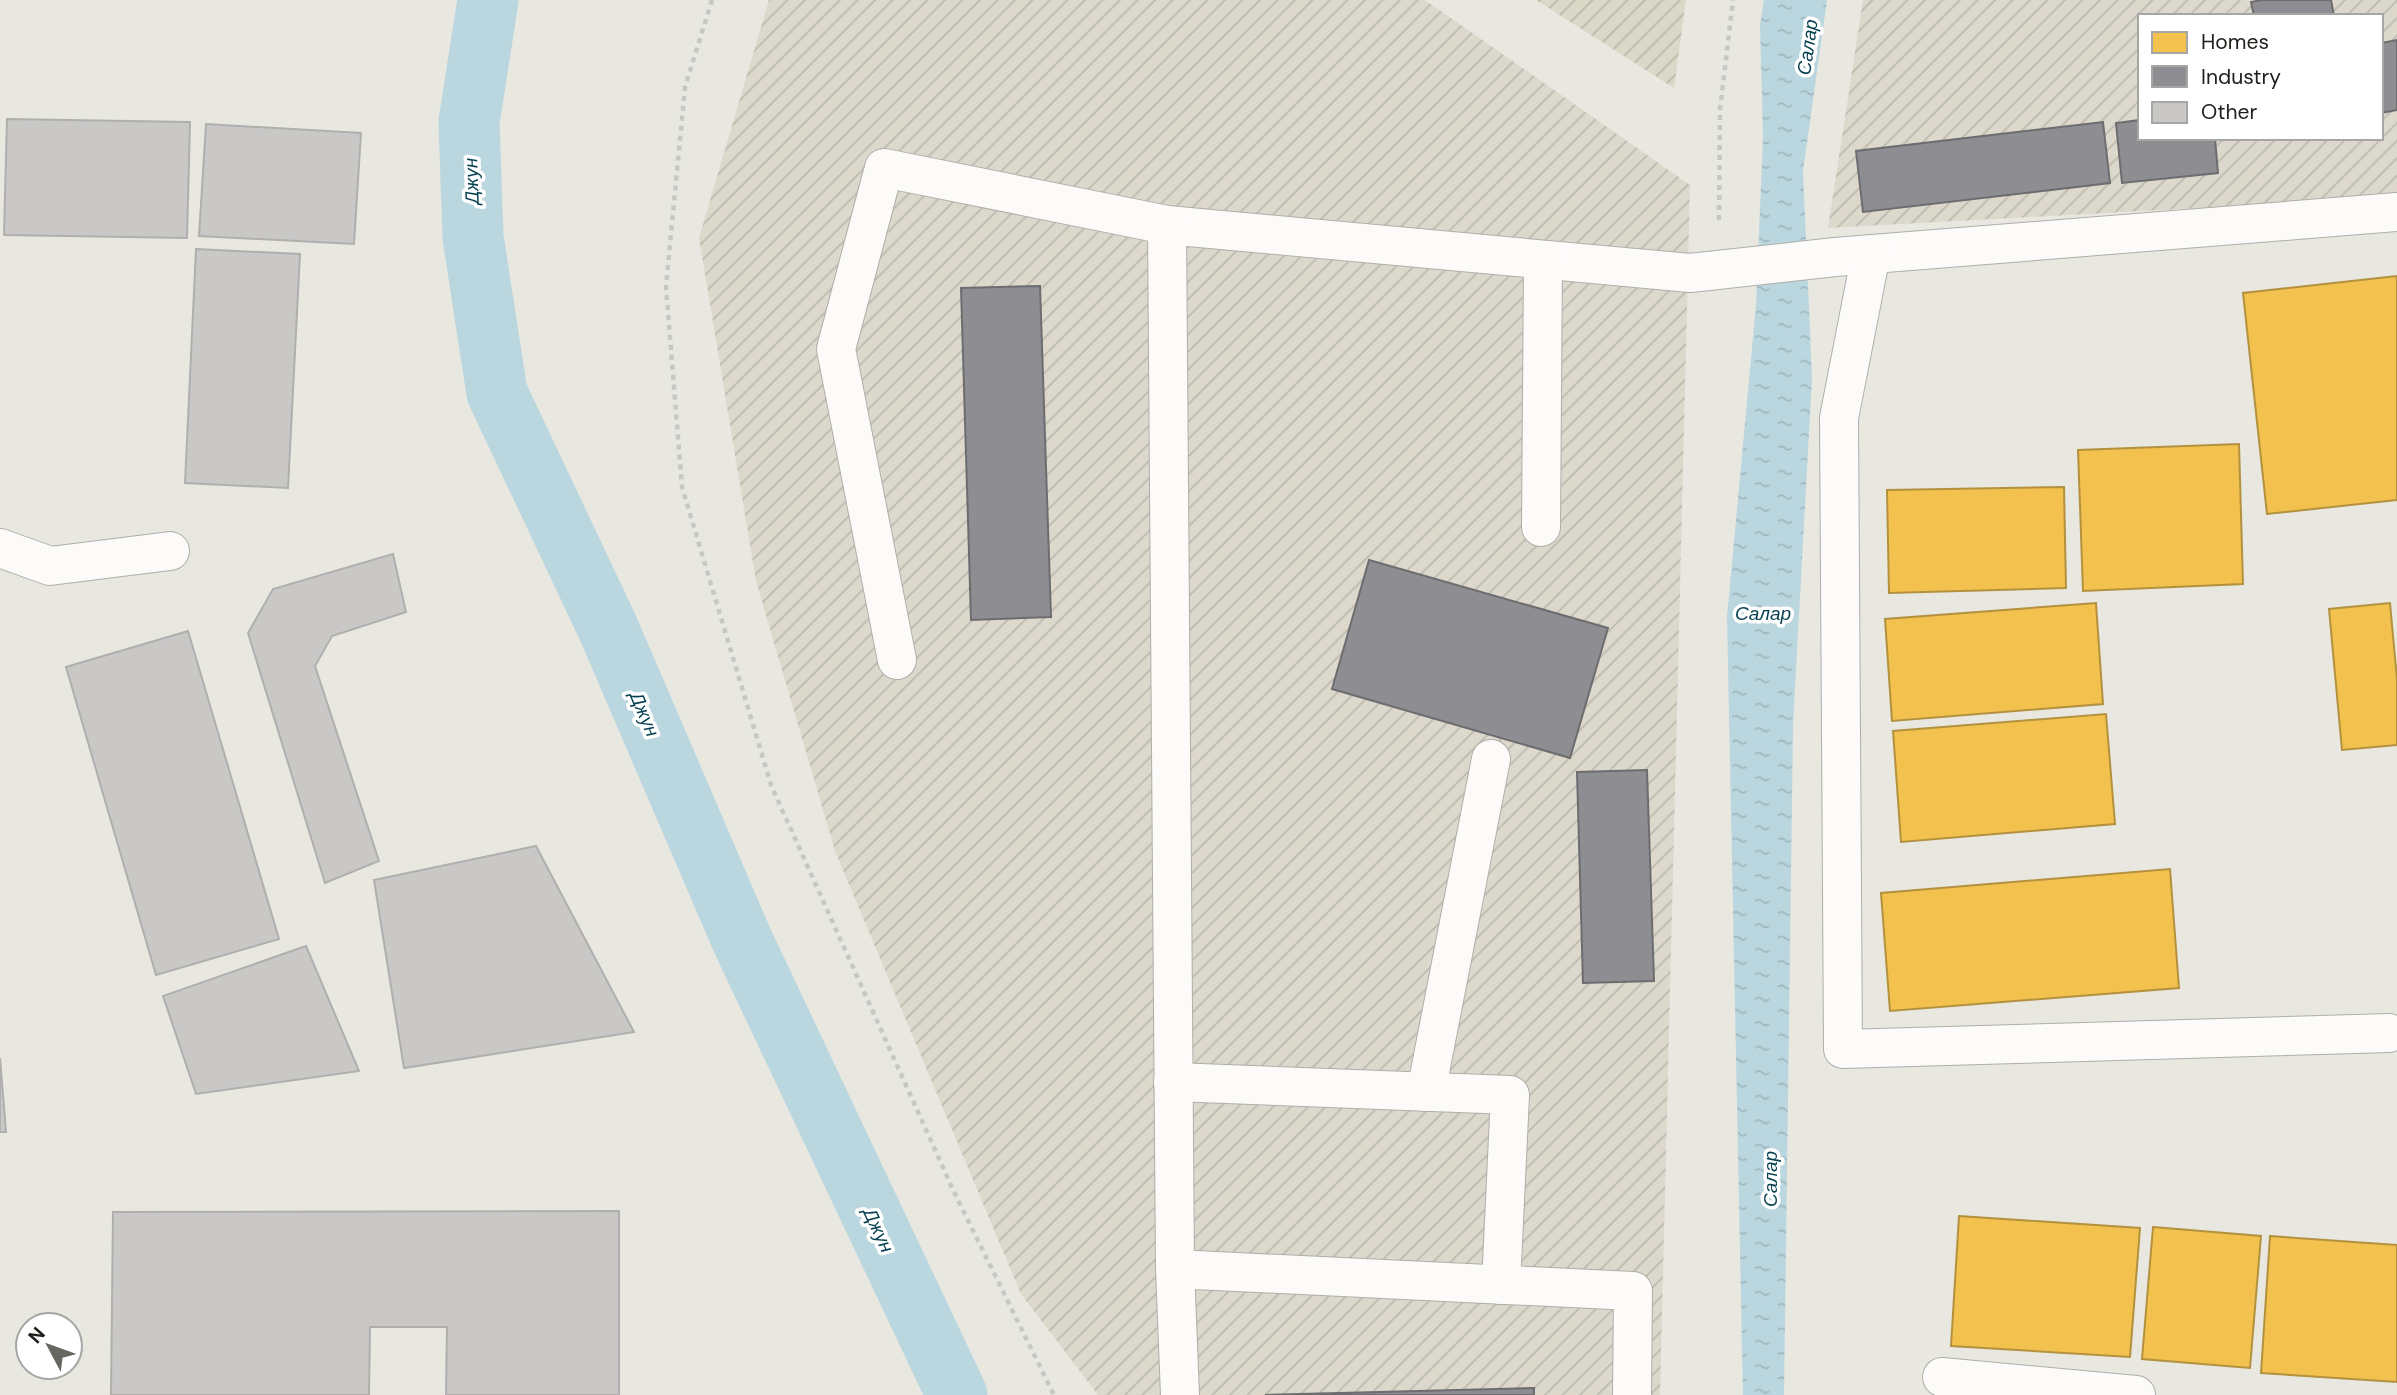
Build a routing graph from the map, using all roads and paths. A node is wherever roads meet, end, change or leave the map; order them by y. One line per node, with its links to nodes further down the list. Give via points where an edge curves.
1 (712, 0): 19 (path, via 685,87 666,287 682,487 771,785 954,1192)
2 (1733, 0): 5 (path, via 1720,110)
3 (2397, 212): 6 (street)
4 (1167, 225): 7 (street); 11 (street, via 884,167 836,348); 14 (street)
5 (1718, 228)
6 (1853, 256): 7 (street, via 1690,273); 13 (street, via 1839,418 1843,1049)
7 (1543, 260): 8 (street)
8 (1541, 527)
9 (0, 548): 10 (street, via 50,566)
10 (170, 551)
11 (897, 660)
12 (1491, 759): 15 (street)
13 (2389, 1033)
14 (1173, 1082): 15 (street); 16 (street)
15 (1426, 1092): 17 (street, via 1510,1095)
16 (1175, 1269): 17 (street); 20 (street)
17 (1501, 1285): 21 (street, via 1633,1292)
18 (1942, 1377): 22 (street)
19 (1054, 1395)
20 (1180, 1395)
21 (1632, 1395)
22 (2136, 1395)

